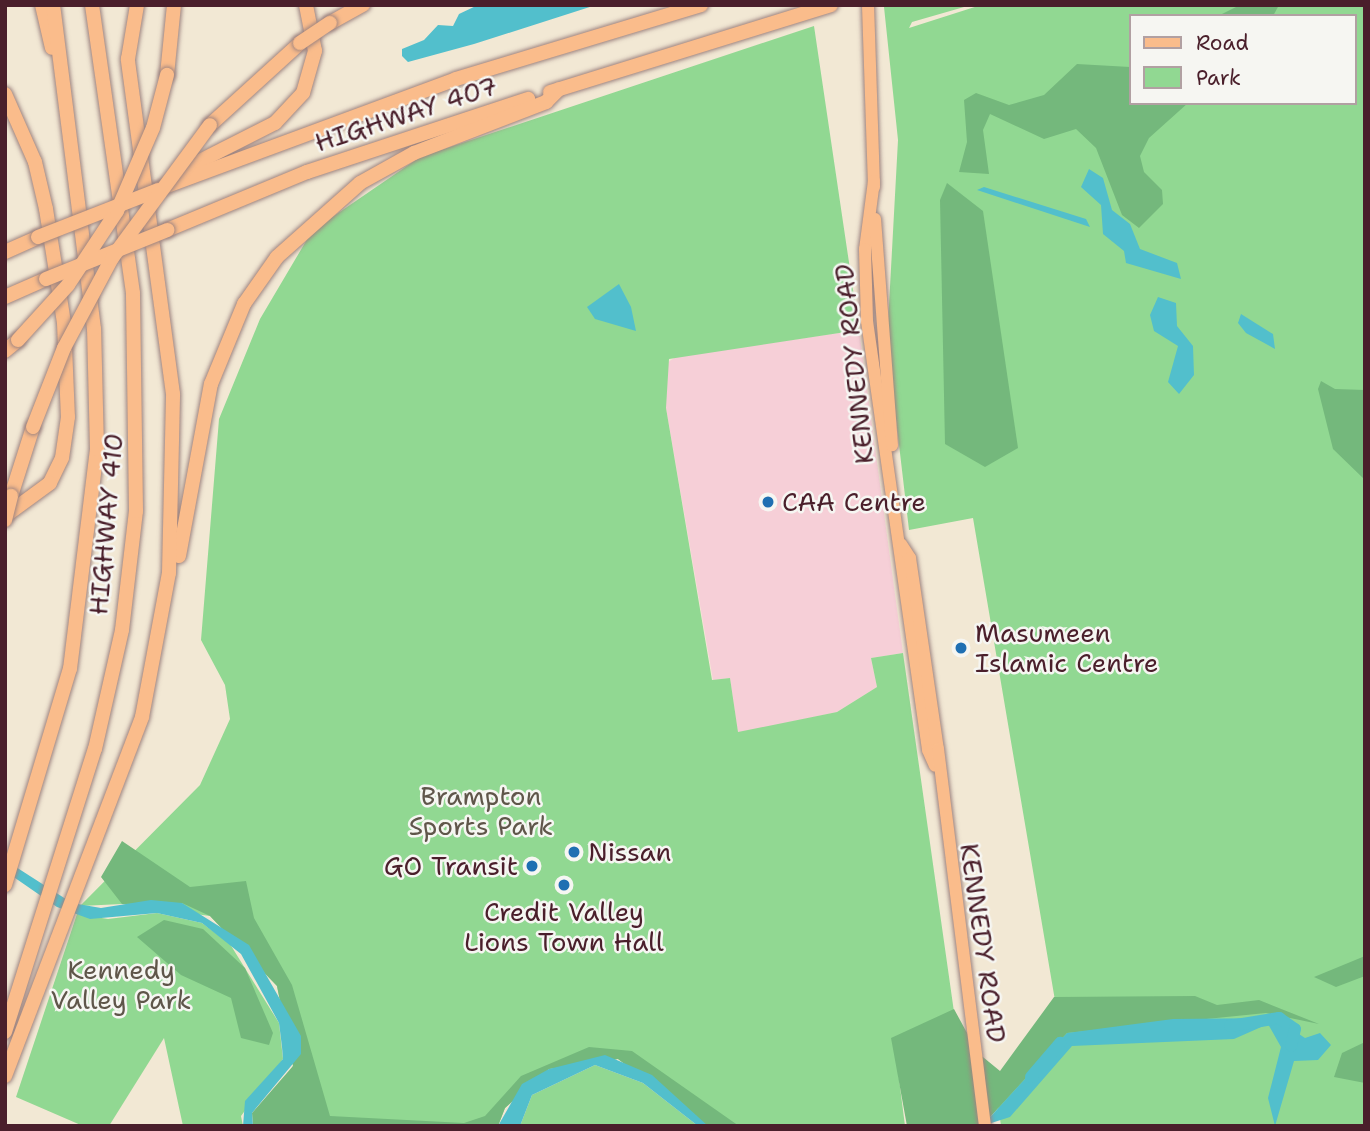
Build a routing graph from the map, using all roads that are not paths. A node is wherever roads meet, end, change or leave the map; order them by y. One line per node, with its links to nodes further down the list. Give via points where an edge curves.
1 (42, 5): 13 (highway)
2 (53, 5): 13 (highway, HIGHWAY 410)
3 (92, 5): 12 (highway, HIGHWAY 410)
4 (102, 5): 12 (highway)
5 (137, 5): 21 (highway, via 128,59 176,448 169,573)
6 (174, 5): 19 (highway, bridge, via 167,75 153,128 117,211 68,285)
7 (306, 5): 16 (highway, via 315,51 303,93 275,123 196,163)
8 (363, 5): 20 (highway, bridge, via 300,43 210,125 105,270 33,426)
9 (701, 5): 16 (highway, HIGHWAY 407, via 456,79)
10 (831, 5): 14 (highway, HIGHWAY 407)
11 (868, 7): 25 (main road, KENNEDY ROAD, via 874,181 865,249 867,321)
12 (101, 59): 23 (highway, HIGHWAY 410, via 132,293 136,511 114,671)
13 (59, 72): 22 (highway, HIGHWAY 410, via 94,329 97,449 70,669)
14 (559, 89): 18 (highway, HIGHWAY 407, bridge, via 307,172); 21 (highway, via 546,102 414,153 360,183 311,220 260,280 211,384)
15 (5, 94): 20 (highway, via 35,162 46,209 64,323 68,417 62,458 50,482)
16 (177, 183): 17 (highway, HIGHWAY 407, bridge)
17 (5, 252)
18 (5, 297)
19 (5, 351)
20 (5, 518)
21 (152, 677): 24 (highway, via 130,751)
22 (5, 886)
23 (5, 1032)
24 (5, 1076)
25 (985, 1126)

